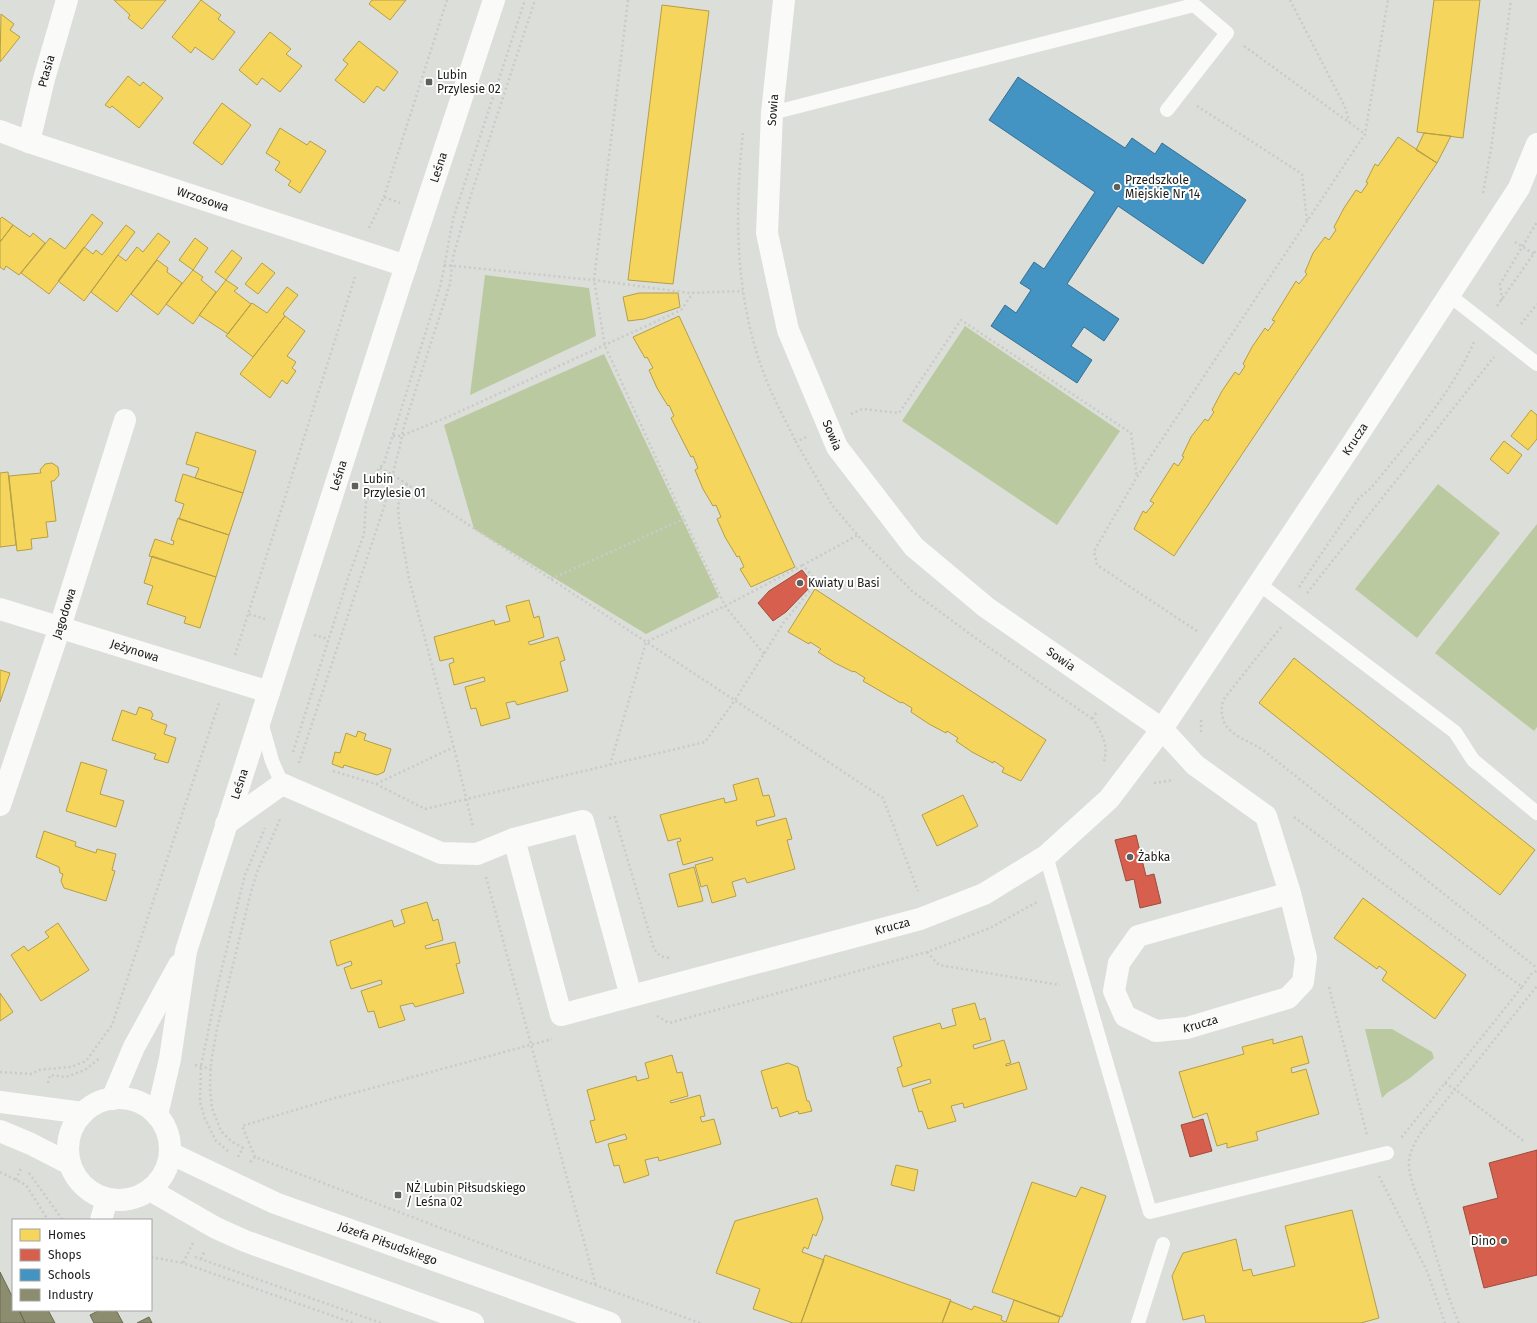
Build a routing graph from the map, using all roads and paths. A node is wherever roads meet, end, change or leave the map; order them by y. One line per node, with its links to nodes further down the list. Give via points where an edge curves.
1 (67, 0): 18 (street, Ptasia, via 44,79)
2 (447, 0): 21 (path)
3 (494, 0): 22 (street, Leśna)
4 (525, 0): 23 (path)
5 (535, 0): 30 (path, via 470,198)
6 (628, 0): 31 (path)
7 (784, 0): 14 (street, Sowia)
8 (1290, 0): 15 (path, via 1344,107)
9 (1388, 0): 17 (path)
10 (1511, 0): 20 (path, via 1492,149)
11 (1227, 33): 12 (lane); 14 (lane, via 1194,5); 15 (path)
12 (1180, 94): 13 (lane); 24 (path, via 1302,174)
13 (1167, 110)
14 (772, 113): 40 (street, Sowia, via 767,232 788,330)
15 (1349, 122): 17 (path)
16 (0, 131): 18 (street, Wrzosowa)
17 (1365, 134): 24 (path)
18 (30, 142): 27 (street, Wrzosowa)
19 (1537, 144): 34 (street, Krucza, via 1519,188)
20 (1482, 196)
21 (384, 197): 22 (path); 27 (path)
22 (424, 211): 23 (path); 29 (street, Leśna)
23 (453, 219): 28 (path)
24 (1307, 222): 45 (path)
25 (1537, 222): 35 (path, via 1500,284)
26 (1537, 249): 35 (path)
27 (361, 251): 29 (street, Wrzosowa); 59 (path, via 249,614)
28 (444, 265): 30 (path); 41 (path, via 441,284)
29 (406, 266): 60 (street, Leśna)
30 (452, 266): 31 (path); 42 (path, via 443,309)
31 (594, 280): 33 (path); 37 (path)
32 (743, 291): 33 (path)
33 (693, 293): 37 (path, via 681,310)
34 (1449, 295): 36 (lane); 51 (street, Krucza)
35 (1502, 301): 36 (path)
36 (1484, 321): 38 (lane); 52 (path, via 1472,347 1438,403 1371,488 1359,498 1304,581)
37 (605, 346): 42 (path); 47 (path)
38 (1537, 364)
39 (124, 420): 55 (street, Jagodowa)
40 (828, 426): 45 (path, via 862,409 899,413 961,320 1131,433); 48 (path, via 796,442 832,505); 65 (street, Sowia, via 837,447 914,546 987,608)
41 (393, 436): 42 (path); 43 (path)
42 (401, 436): 44 (path)
43 (380, 468): 44 (path); 71 (path, via 374,474 366,502 364,534 346,585)
44 (392, 474): 46 (path); 71 (path, via 384,507)
45 (1137, 477): 56 (path, via 1094,551 1097,565)
46 (407, 484): 50 (path); 67 (path, via 398,505 408,572)
47 (684, 519): 50 (path); 53 (path)
48 (858, 535): 49 (path); 64 (path, via 912,591)
49 (803, 565): 53 (path); 58 (path, via 817,582 784,622)
50 (551, 579): 57 (path)
51 (1258, 584): 52 (lane); 65 (street, Krucza)
52 (1285, 604): 74 (lane, via 1454,732 1473,760)
53 (726, 606): 57 (path); 58 (path)
54 (0, 609): 55 (street, Jeżynowa)
55 (60, 628): 59 (street, Jeżynowa); 73 (street, Jagodowa)
56 (1196, 631)
57 (646, 642): 61 (path); 68 (path)
58 (764, 654): 61 (path)
59 (226, 680): 60 (street, Jeżynowa); 95 (path, via 112,1025 86,1061 71,1067 38,1070 32,1074)
60 (269, 692): 63 (street, Leśna)
61 (735, 700): 68 (path, via 705,742); 82 (path, via 883,798 918,890)
62 (1201, 715): 66 (path)
63 (260, 720): 71 (lane, via 272,760); 78 (street, Leśna)
64 (1094, 720)
65 (1162, 729): 81 (street, Krucza, via 1109,798); 83 (street, Krucza, via 1194,765 1266,816)
66 (1201, 736)
67 (454, 747): 70 (path); 72 (path)
68 (610, 765): 72 (path)
69 (333, 771): 70 (path)
70 (376, 784): 72 (path, via 425,809)
71 (286, 786): 78 (street); 80 (street, via 441,853); 94 (path, via 284,809 251,892 217,1029)
72 (467, 799): 80 (path)
73 (0, 805)
74 (1537, 813)
75 (1292, 815): 90 (path)
76 (583, 821): 79 (street); 86 (path, via 615,817 654,949 660,956); 92 (street)
77 (268, 822): 93 (path, via 245,875 216,991)
78 (226, 824): 84 (street, Leśna)
79 (514, 839): 80 (street); 92 (street, Krucza, via 561,1016)
80 (479, 853): 124 (path)
81 (1046, 856): 91 (lane); 92 (street, Krucza, via 984,894 920,919)
82 (911, 893)
83 (1290, 893): 83 (street, Krucza, via 1306,958 1303,982 1288,998 1187,1028 1156,1031 1125,1016 1114,991 1119,963 1138,936)
84 (186, 951): 98 (street, Leśna, via 134,1047); 101 (street, Leśna, via 170,1059)
85 (927, 952): 91 (path, via 939,965)
86 (674, 957)
87 (1537, 971): 90 (path, via 1532,973)
88 (1327, 980): 108 (path)
89 (1537, 986): 97 (path)
90 (1522, 987): 96 (path)
91 (1084, 989): 108 (lane, via 1150,1212)
92 (631, 996)
93 (201, 1066): 94 (path); 107 (path, via 200,1102 205,1119 216,1141)
94 (211, 1069): 109 (path, via 212,1108 221,1131 243,1148)
95 (0, 1072)
96 (1445, 1083): 97 (path); 103 (path)
97 (1456, 1090): 104 (path); 132 (path, via 1415,1140 1409,1165 1446,1293)
98 (112, 1099): 100 (street, via 97,1104); 101 (street, via 129,1099 144,1105)
99 (0, 1102): 100 (street)
100 (83, 1113): 111 (street, via 74,1124 70,1137)
101 (157, 1115): 105 (street, via 169,1139)
102 (0, 1131): 111 (street)
103 (1400, 1139)
104 (1525, 1142)
105 (170, 1153): 114 (street, via 167,1167); 128 (street, Józefa Piłsudskiego, via 275,1203)
106 (1387, 1153): 108 (lane)
107 (232, 1154)
108 (1371, 1158): 131 (path, via 1427,1271)
109 (235, 1162)
110 (248, 1163): 124 (path, via 255,1157)
111 (70, 1164): 115 (street, via 78,1180 90,1192)
112 (14, 1166): 117 (path, via 28,1172)
113 (0, 1172): 116 (path, via 26,1185)
114 (150, 1190): 115 (street, via 137,1197); 127 (street, via 216,1228 245,1241)
115 (107, 1199): 118 (street)
116 (47, 1219)
117 (62, 1219)
118 (101, 1219)
119 (194, 1240): 123 (path)
120 (1163, 1244): 130 (lane)
121 (152, 1257): 123 (path)
122 (195, 1257): 126 (path)
123 (183, 1264): 125 (path)
124 (596, 1286): 129 (path)
125 (353, 1323)
126 (381, 1323)
127 (473, 1323)
128 (610, 1323)
129 (700, 1323)
130 (1138, 1323)
131 (1445, 1323)
132 (1459, 1323)

